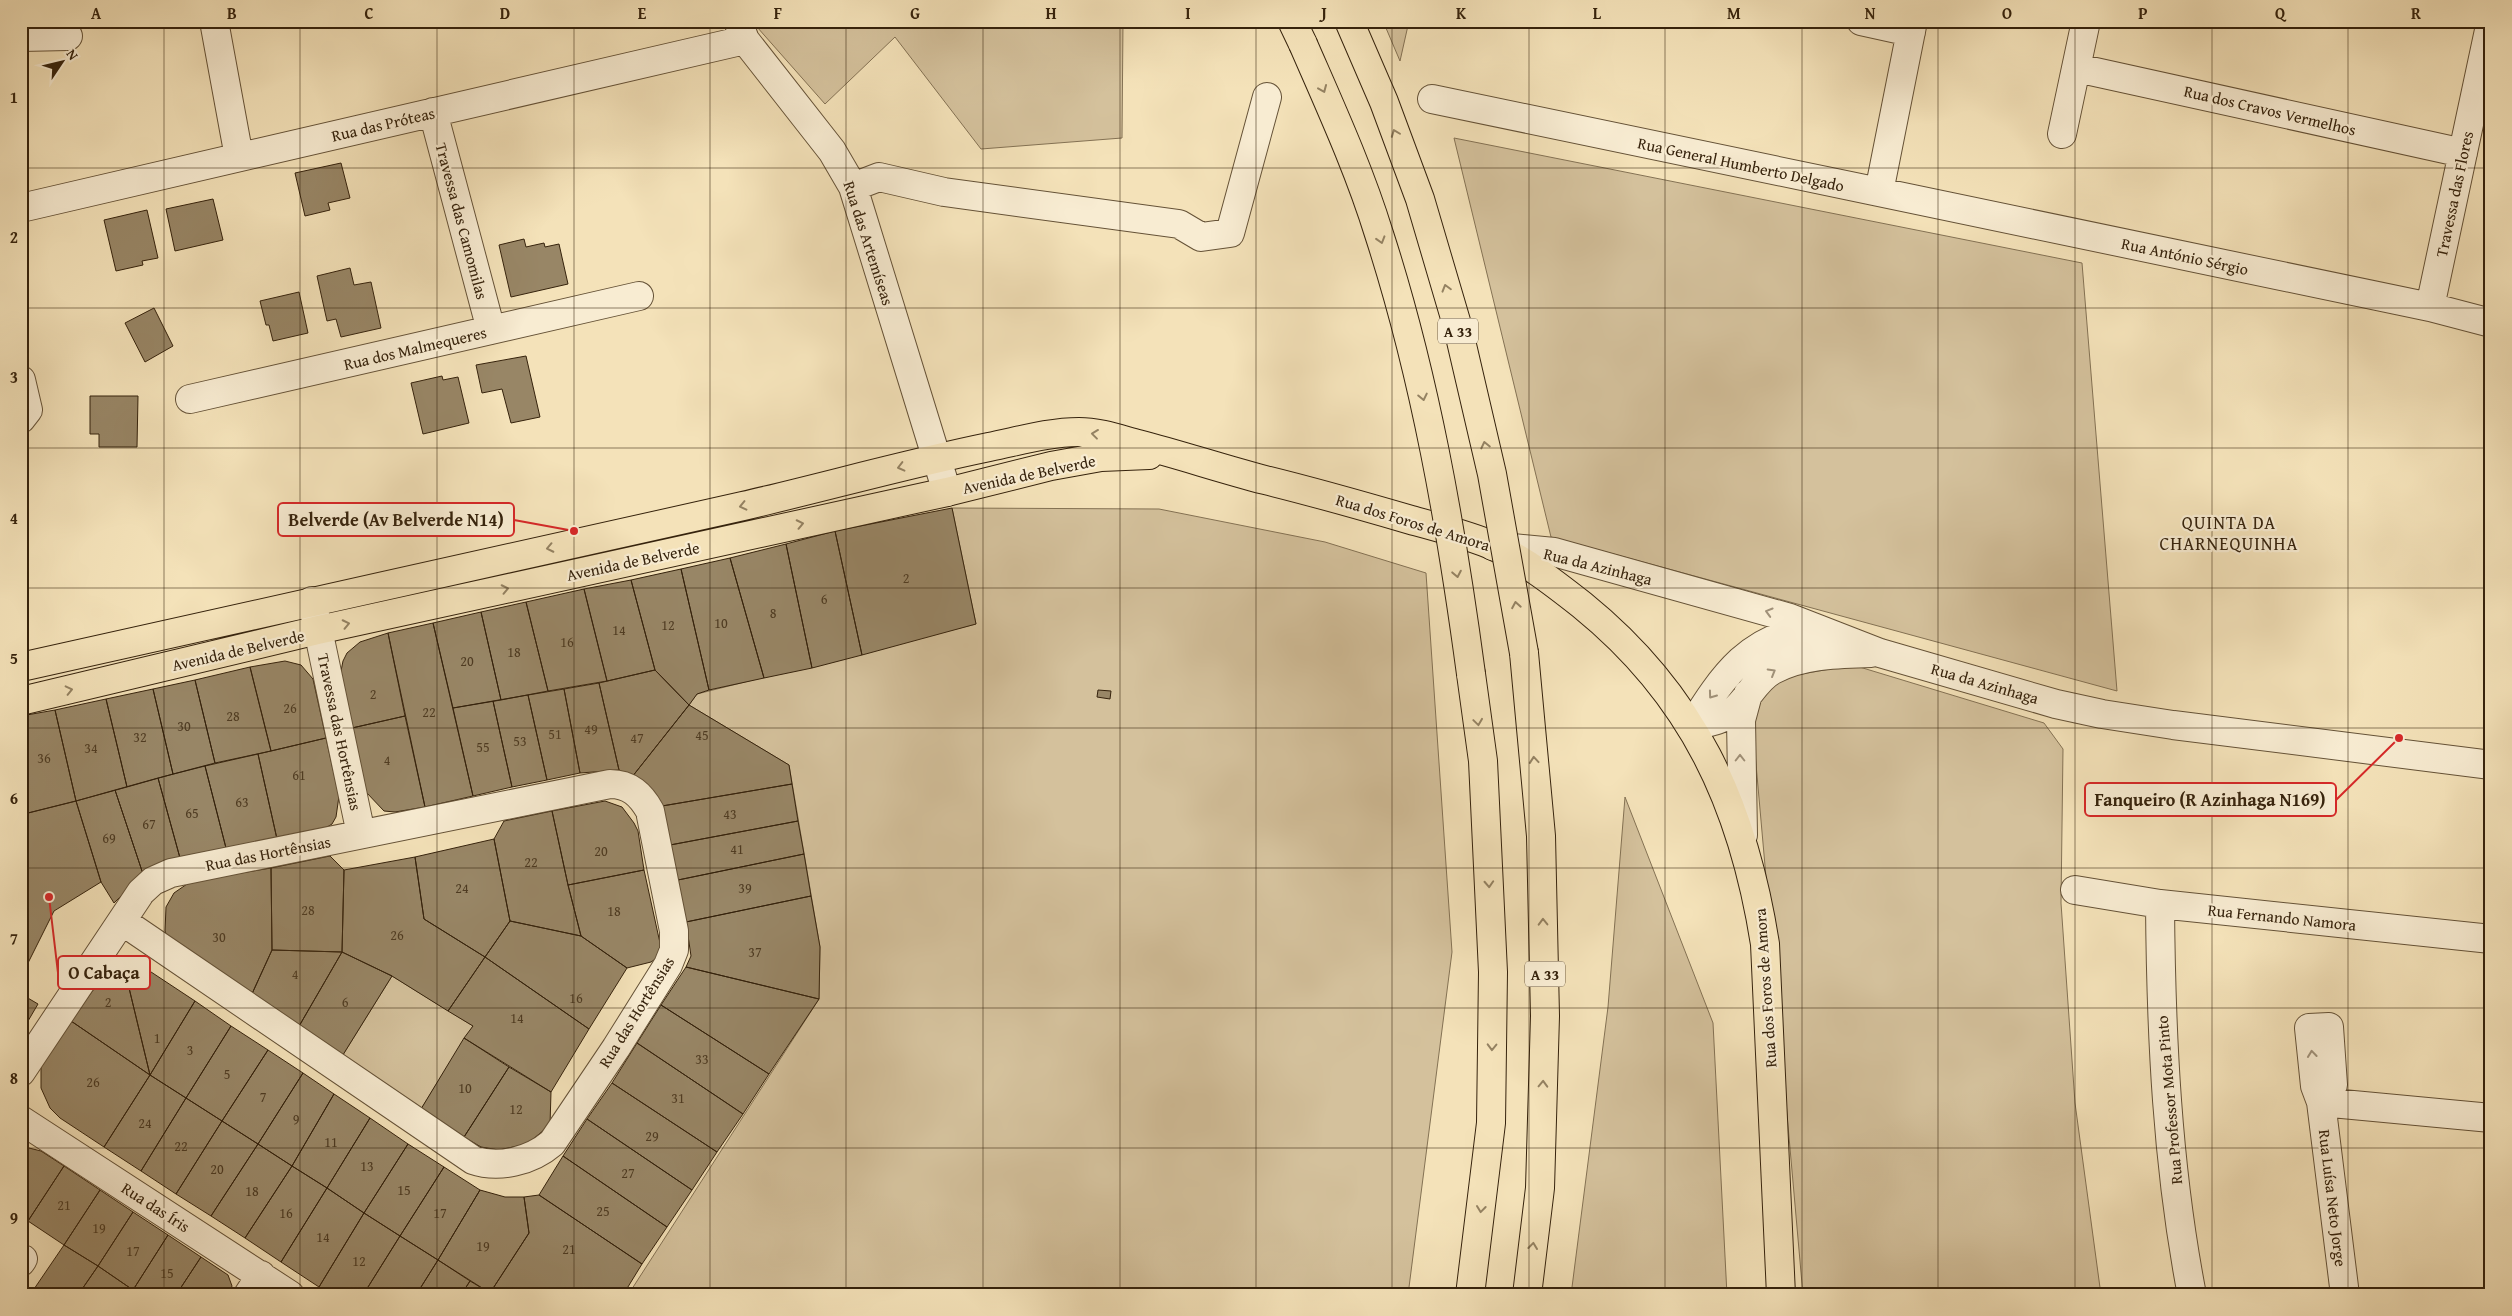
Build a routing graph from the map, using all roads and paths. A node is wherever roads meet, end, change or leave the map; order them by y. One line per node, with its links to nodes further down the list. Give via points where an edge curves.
1 (214, 21): 17 (street)
2 (1349, 21): 53 (main road, A 33, one-way to 2, bridge, via 1540,1188 1546,1016 1541,836 1524,653 1492,474 1458,328 1420,199)
3 (1861, 21): 6 (street)
4 (2086, 21): 11 (street)
5 (2491, 21): 16 (street, Travessa das Flores)
6 (1912, 27): 19 (street)
7 (741, 31): 14 (street, Rua das Próteas); 18 (street, Rua das Artemíseas, via 832,150)
8 (1298, 33): 52 (main road, one-way to 52, bridge, via 1379,232 1412,346 1460,586 1483,762 1493,972 1491,1123)
9 (68, 36): 10 (street)
10 (21, 37)
11 (2077, 68): 15 (street); 16 (street, Rua dos Cravos Vermelhos)
12 (1267, 97): 18 (street, via 1230,233 1201,237 1179,224 944,192 879,177)
13 (1432, 99): 19 (street, Rua General Humberto Delgado)
14 (433, 112): 17 (street, Rua das Próteas); 24 (street, Travessa das Camomilas)
15 (2062, 134)
16 (2463, 153): 22 (street, Travessa das Flores)
17 (239, 157): 20 (street, Rua das Próteas)
18 (853, 188): 29 (street, Rua das Artemíseas)
19 (1879, 192): 22 (street, Rua António Sérgio)
20 (21, 208)
21 (639, 296): 24 (street, Rua dos Malmequeres)
22 (2430, 307): 23 (street, Rua António Sérgio)
23 (2491, 323)
24 (491, 330): 26 (street, Rua dos Malmequeres)
25 (21, 380): 27 (street, via 28,410)
26 (190, 399)
27 (21, 419)
28 (1176, 454): 29 (main road, Avenida de Belverde, one-way to 29, via 1102,434 1082,432 1055,434); 30 (main road, Avenida de Belverde, via 1102,458 1051,466); 31 (main road, Rua dos Foros de Amora)
29 (937, 458): 30 (street, Rua das Artemíseas); 32 (main road, Avenida de Belverde, one-way to 32, via 749,504)
30 (947, 492): 34 (main road, Avenida de Belverde, one-way to 30)
31 (1493, 546): 33 (street, Rua da Azinhaga, one-way to 31, via 1554,552); 39 (main road, Rua dos Foros de Amora, via 1556,585 1593,614 1641,661)
32 (312, 601): 34 (street, Travessa das Hortênsias); 36 (main road, Avenida de Belverde)
33 (1823, 629): 35 (street, Rua da Azinhaga); 39 (street, one-way to 39, via 1781,634 1758,646 1725,676)
34 (318, 630): 38 (main road, Avenida de Belverde, one-way to 34); 41 (street, Travessa das Hortênsias)
35 (1880, 653): 37 (street, one-way to 35, via 1774,669 1794,661 1825,655); 40 (street, Rua da Azinhaga, via 2056,704 2102,714)
36 (21, 667)
37 (1749, 692): 39 (street, via 1731,713); 42 (street, one-way to 37, via 1741,720)
38 (21, 701)
39 (1691, 727): 42 (main road, Rua dos Foros de Amora, via 1726,793)
40 (2491, 765)
41 (361, 834): 45 (street, Rua das Hortênsias, via 161,876 141,892); 45 (street, Rua das Hortênsias, via 610,784 620,784 639,795 650,811 674,931 674,950 616,1048 545,1148 511,1162 491,1164 473,1160)
42 (1743, 842): 54 (main road, Rua dos Foros de Amora, via 1757,894 1765,944)
43 (2074, 890): 44 (street, Rua Fernando Namora)
44 (2160, 904): 46 (street, Rua Fernando Namora); 55 (street, Rua Professor Mota Pinto, via 2161,1019 2170,1132)
45 (122, 920): 47 (street)
46 (2491, 939)
47 (21, 1072)
48 (2491, 1118): 56 (street, Rua Luísa Neto Jorge, via 2321,1102)
49 (21, 1120): 50 (street, Rua das Íris)
50 (254, 1285): 51 (street, Rua das Íris)
51 (290, 1295)
52 (1470, 1295)
53 (1527, 1295)
54 (1781, 1295)
55 (2192, 1295)
56 (2345, 1295)

